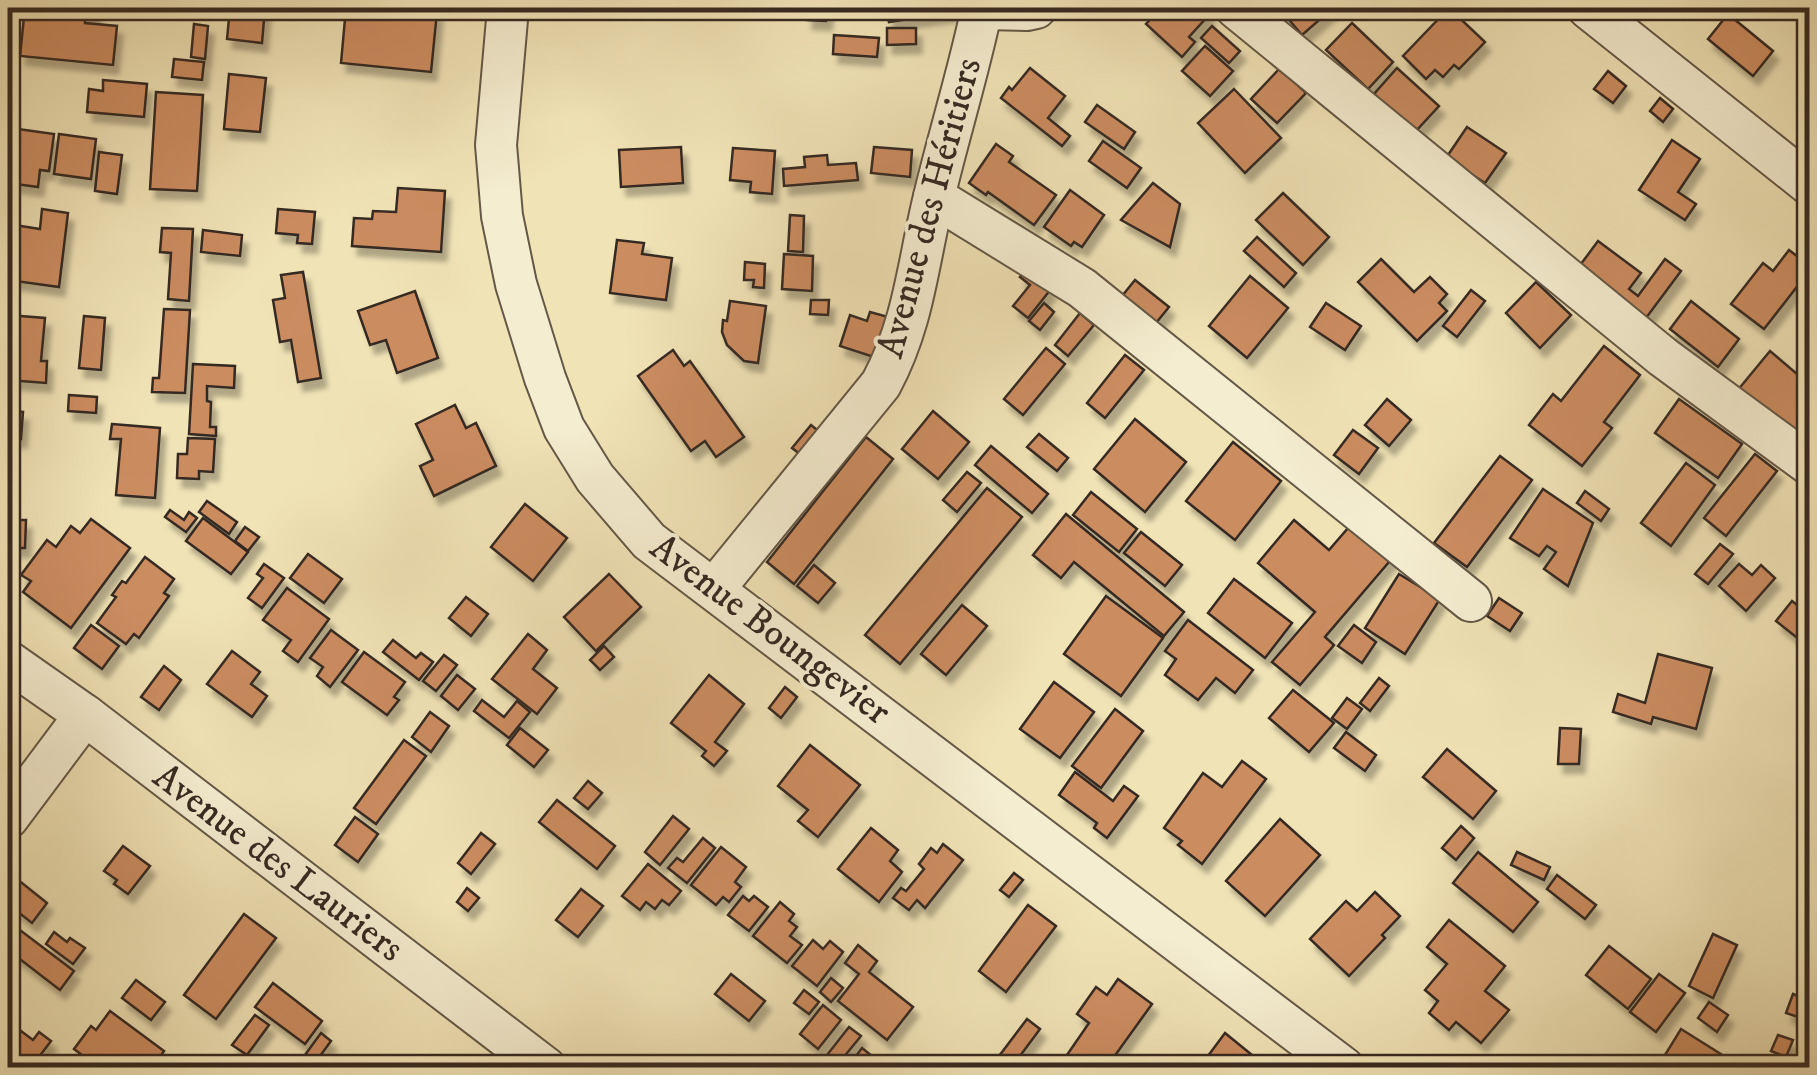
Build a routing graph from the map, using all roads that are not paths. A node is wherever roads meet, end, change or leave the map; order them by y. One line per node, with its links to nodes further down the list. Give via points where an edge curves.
1 (508, 8): 9 (street, Avenue Boungevier, via 496,146 502,216 544,378 595,478 649,541)
2 (982, 8): 3 (street); 7 (street, Avenue des Héritiers)
3 (1036, 8)
4 (1236, 8): 8 (street, via 1663,357)
5 (1588, 8): 6 (street)
6 (1810, 185)
7 (934, 197): 9 (street, Avenue des Héritiers, via 907,326 882,384); 10 (street, via 1082,288)
8 (1810, 464)
9 (714, 590): 15 (street, Avenue Boungevier)
10 (1471, 601)
11 (8, 661): 12 (street, Avenue des Lauriers)
12 (85, 715): 13 (street); 14 (street, Avenue des Lauriers)
13 (8, 818)
14 (546, 1068)
15 (1344, 1068)

